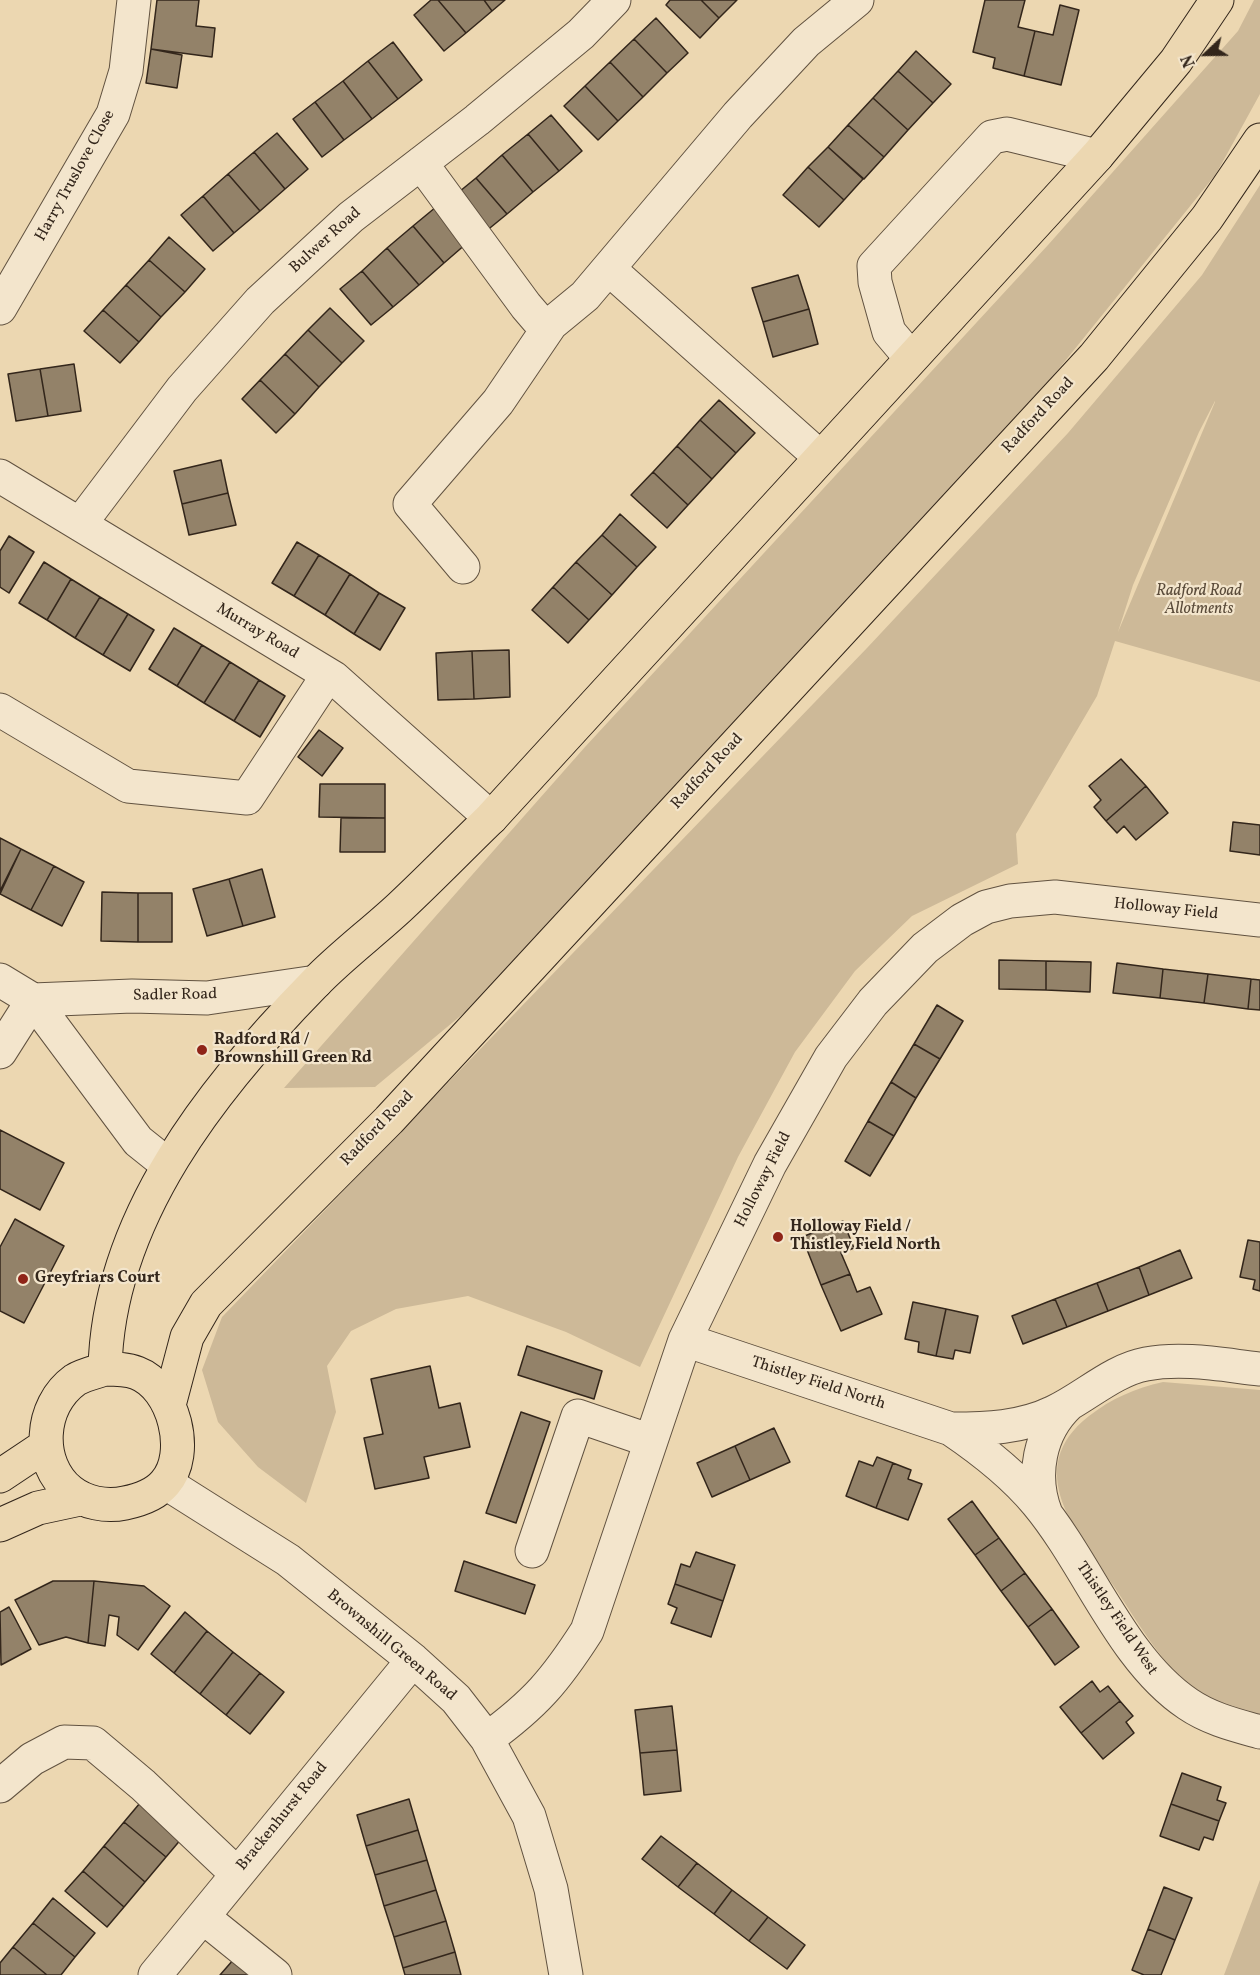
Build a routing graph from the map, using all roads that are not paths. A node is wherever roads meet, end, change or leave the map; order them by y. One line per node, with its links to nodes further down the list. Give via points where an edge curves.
1 (134, 0): 9 (street, Harry Truslove Close, via 126,71 113,114)
2 (614, 0): 7 (street, Bulwer Road, via 582,34)
3 (857, 0): 8 (street, via 806,42 738,115)
4 (1217, 0): 6 (main road, via 1176,61)
5 (1260, 140): 29 (main road, Radford Road, via 1207,218 1094,357 389,1120 206,1304 187,1337)
6 (1097, 156): 11 (main road); 11 (street, via 1007,134 992,137 874,266 874,282 889,332)
7 (421, 163): 10 (street, via 526,306 538,320); 14 (street, Bulwer Road, via 351,217 260,301 182,389)
8 (609, 269): 10 (street, via 585,296); 12 (street)
9 (0, 308)
10 (551, 324): 15 (street, via 498,402 410,504)
11 (911, 358): 12 (main road)
12 (820, 457): 18 (main road)
13 (0, 476): 14 (street, Murray Road)
14 (80, 524): 16 (street, Murray Road)
15 (463, 567)
16 (328, 675): 17 (street, via 247,798 128,786); 18 (street, Murray Road)
17 (0, 710)
18 (491, 818): 21 (main road)
19 (1260, 920): 25 (street, Holloway Field, via 1055,897 1010,901 986,907 962,920 925,948 873,1002 831,1057 770,1164)
20 (0, 980): 22 (street)
21 (316, 982): 22 (street, Sadler Road, via 207,998); 24 (main road, via 200,1116)
22 (33, 1000): 23 (street); 24 (street, via 138,1141)
23 (0, 1052)
24 (168, 1165): 26 (main road, via 134,1235 112,1303)
25 (685, 1340): 30 (street, Thistley Field North); 31 (street, Holloway Field)
26 (105, 1369): 29 (main road, via 138,1373); 32 (main road, via 76,1379 58,1397)
27 (1260, 1369): 28 (street, via 1189,1361 1145,1364 1107,1380)
28 (1070, 1403): 30 (street, via 1036,1420 1011,1426); 36 (street, Thistley Field West, via 1050,1427 1041,1454 1038,1484)
29 (169, 1405): 34 (main road, via 177,1457)
30 (951, 1428): 36 (street, Thistley Field West, via 1012,1476)
31 (651, 1441): 38 (street, via 578,1416); 41 (street, Holloway Field, via 587,1630 561,1673 527,1710)
32 (45, 1446): 33 (main road); 35 (main road, via 51,1468)
33 (0, 1476)
34 (166, 1483): 35 (main road, via 143,1500 112,1506); 39 (street, Brownshill Green Road, via 288,1560)
35 (80, 1499): 37 (main road, via 38,1508)
36 (1049, 1520): 40 (street, Thistley Field West, via 1158,1680 1188,1705 1220,1721)
37 (0, 1525)
38 (532, 1551)
39 (412, 1660): 41 (street, Brownshill Green Road, via 456,1699); 43 (street, Brackenhurst Road)
40 (1260, 1732)
41 (487, 1739): 47 (street, Brownshill Green Road, via 529,1816 551,1889)
42 (0, 1786): 43 (street, via 33,1759 64,1742 93,1743)
43 (237, 1874): 44 (street, Brackenhurst Road)
44 (203, 1917): 45 (street, Brackenhurst Road); 46 (street)
45 (155, 1975)
46 (275, 1975)
47 (566, 1975)

